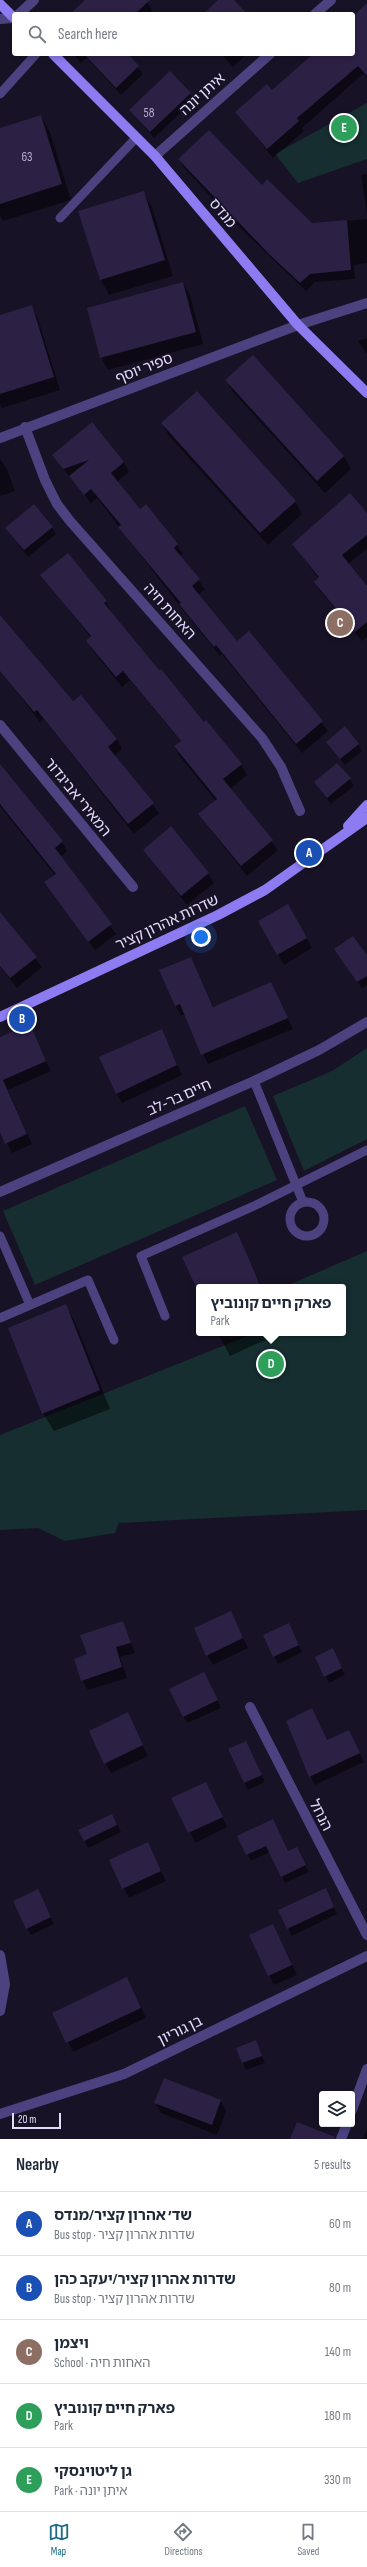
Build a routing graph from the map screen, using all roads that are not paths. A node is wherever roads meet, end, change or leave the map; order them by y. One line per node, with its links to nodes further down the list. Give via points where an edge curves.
1 (34, 0): 4 (street)
2 (331, 0): 5 (street)
3 (0, 4): 6 (street)
4 (21, 12)
5 (317, 12)
6 (12, 16)
7 (0, 18): 8 (street)
8 (12, 18)
9 (34, 56): 12 (lane)
10 (56, 56): 13 (street, מנדס)
11 (268, 56): 14 (street, איתן יונה)
12 (0, 94)
13 (135, 139): 14 (street, מנדס); 15 (lane)
14 (155, 156): 17 (street, מנדס)
15 (60, 218)
16 (367, 303): 17 (street, ספיר יוסף)
17 (298, 325): 18 (street, מנדס); 19 (street, ספיר יוסף)
18 (367, 394)
19 (25, 427): 20 (street, ספיר יוסף); 23 (street, האחות חיה, via 57,504 70,522 262,738 281,767)
20 (0, 438)
21 (0, 725): 26 (street, המאירי אביגדור)
22 (367, 805): 25 (street, שדרות אהרון קציר)
23 (300, 811)
24 (367, 818): 25 (street, שדרות אהרון קציר)
25 (338, 837): 27 (street, שדרות אהרון קציר, via 265,890 218,915)
26 (133, 887)
27 (0, 1017)
28 (367, 1022): 29 (street, חיים בר-לב, via 319,1050)
29 (254, 1081): 31 (lane); 32 (street, חיים בר-לב)
30 (367, 1150): 31 (lane)
31 (297, 1186): 33 (lane); 36 (lane, via 141,1256)
32 (0, 1192)
33 (303, 1202)
34 (0, 1236): 35 (lane)
35 (30, 1305): 37 (lane); 38 (lane, via 88,1280)
36 (165, 1316)
37 (0, 1318)
38 (114, 1340)
39 (250, 1707): 40 (street, הנחל)
40 (367, 1935)
41 (0, 1955): 43 (street, via 5,1984)
42 (367, 1956): 46 (street, בן גוריון, via 124,2074)
43 (0, 2011)
44 (366, 2075): 45 (street)
45 (355, 2102)
46 (0, 2114)
47 (346, 2127): 48 (street)
48 (341, 2139)

